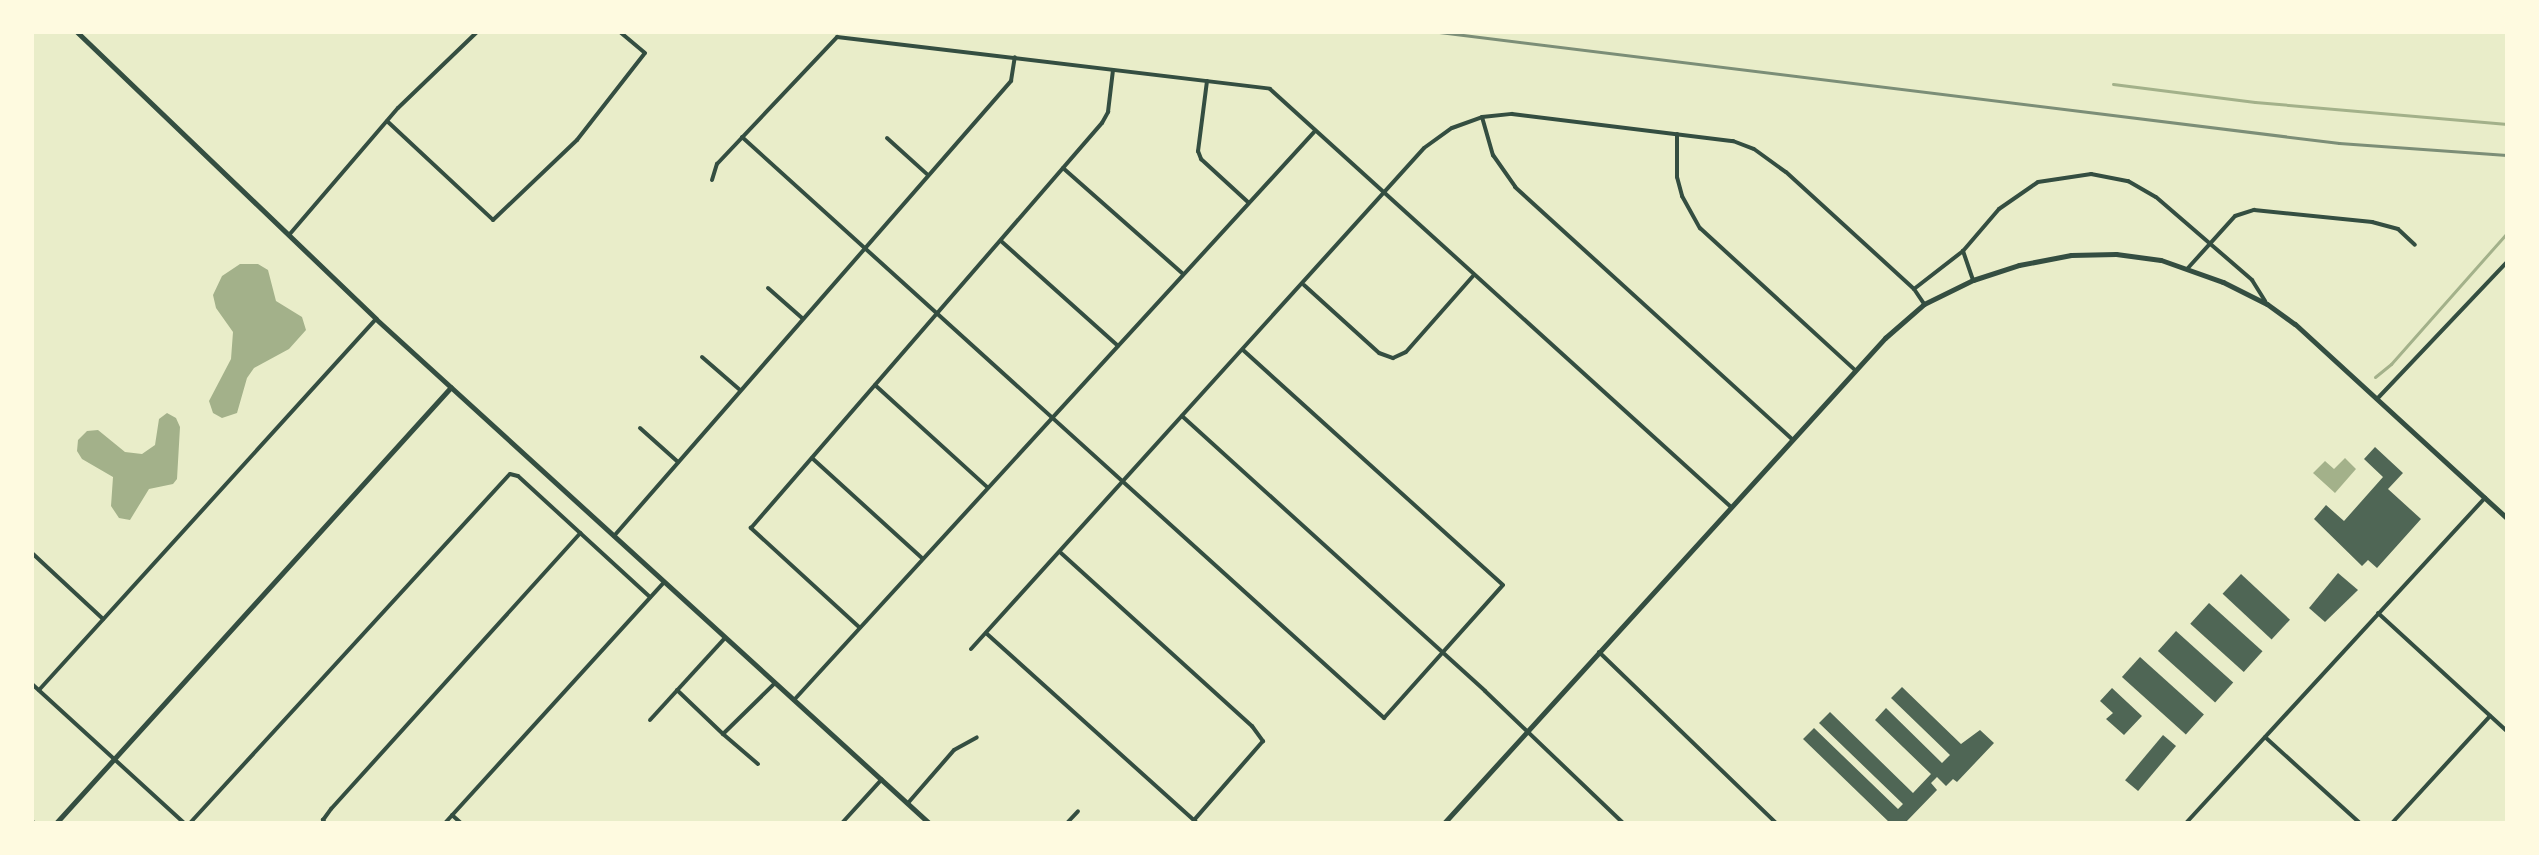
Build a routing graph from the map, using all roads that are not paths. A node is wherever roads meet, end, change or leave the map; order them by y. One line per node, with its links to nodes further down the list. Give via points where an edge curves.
1 (77, 32): 18 (main road)
2 (477, 32): 8 (street)
3 (620, 32): 8 (street, via 645,53 577,140 493,220)
4 (1015, 57): 5 (street); 11 (street, via 837,37); 14 (street, via 1011,81)
5 (1113, 69): 6 (street); 13 (street, via 1106,118)
6 (1207, 81): 9 (street, via 1270,89); 17 (street, via 1198,151)
7 (1482, 117): 10 (street, via 1512,114); 16 (street, via 1436,138); 48 (street, via 1493,155 1515,187)
8 (387, 121): 18 (street)
9 (1315, 131): 16 (street); 17 (street)
10 (1677, 134): 31 (street, via 1733,141 1771,160); 40 (street, via 1677,177 1700,228)
11 (742, 137): 15 (street, via 717,164); 22 (street)
12 (887, 138): 14 (street)
13 (1063, 168): 19 (street); 26 (street)
14 (928, 175): 22 (street)
15 (712, 180)
16 (1384, 192): 27 (street); 29 (street)
17 (1248, 202): 26 (street)
18 (288, 237): 36 (main road)
19 (1001, 241): 34 (street); 37 (street)
20 (2209, 243): 21 (street, via 2235,216 2254,210 2372,222 2398,229); 23 (street, via 2140,186 2091,174 2038,182 2010,199); 25 (street); 33 (street, via 2252,280)
21 (2415, 245)
22 (864, 247): 34 (street); 35 (street)
23 (1963, 251): 28 (street); 31 (street)
24 (2507, 262): 44 (street)
25 (2188, 268): 28 (main road, via 2116,254 2071,255); 33 (main road)
26 (1182, 273): 37 (street)
27 (1474, 275): 29 (street, via 1406,352 1393,358 1379,353); 54 (street)
28 (1973, 280): 32 (main road)
29 (1303, 285): 38 (street)
30 (768, 288): 35 (street)
31 (1914, 289): 32 (street)
32 (1924, 304): 40 (main road)
33 (2267, 304): 44 (main road)
34 (938, 313): 41 (street); 46 (street)
35 (802, 318): 43 (street)
36 (376, 319): 42 (main road); 64 (street)
37 (1118, 346): 46 (street)
38 (1243, 350): 45 (street); 70 (street, via 1503,585)
39 (702, 357): 43 (street)
40 (1855, 370): 48 (main road)
41 (875, 385): 49 (street); 52 (street)
42 (451, 387): 57 (main road); 83 (main road)
43 (740, 390): 50 (street)
44 (2377, 399): 53 (main road)
45 (1182, 416): 51 (street); 70 (street)
46 (1051, 418): 51 (street); 52 (street)
47 (640, 428): 50 (street)
48 (1792, 439): 54 (main road)
49 (812, 458): 60 (street); 65 (street, via 751,528)
50 (678, 462): 57 (street)
51 (1122, 482): 58 (street); 70 (street, via 1384,718)
52 (987, 487): 60 (street)
53 (2485, 498): 55 (main road); 63 (street)
54 (1731, 507): 69 (main road)
55 (2507, 518)
56 (580, 533): 62 (street); 89 (street); 92 (street, via 510,474)
57 (614, 536): 61 (main road)
58 (1060, 552): 66 (street); 90 (street, via 1263,741)
59 (32, 553): 64 (street)
60 (922, 558): 65 (street)
61 (664, 582): 62 (street); 67 (main road)
62 (650, 597): 88 (street)
63 (2378, 613): 76 (street); 82 (street)
64 (103, 619): 73 (street)
65 (859, 627): 75 (street)
66 (986, 633): 68 (street); 90 (street)
67 (725, 638): 71 (main road); 74 (street)
68 (971, 649)
69 (1599, 652): 78 (main road); 100 (street)
70 (1444, 654): 78 (street)
71 (775, 683): 75 (main road); 80 (street)
72 (32, 684): 73 (street)
73 (39, 690): 83 (street)
74 (677, 690): 77 (street); 80 (street)
75 (794, 700): 85 (main road)
76 (2490, 716): 79 (street); 103 (street)
77 (650, 720)
78 (1527, 731): 98 (main road); 99 (street)
79 (2507, 731)
80 (723, 734): 84 (street)
81 (977, 737): 86 (street, via 954,750)
82 (2265, 737): 101 (street); 102 (street)
83 (114, 759): 91 (main road); 92 (street)
84 (758, 764)
85 (882, 779): 86 (main road); 95 (street)
86 (908, 803): 96 (main road)
87 (1078, 811): 97 (street)
88 (452, 815): 93 (street); 94 (street)
89 (324, 822)
90 (1195, 822)
91 (56, 823)
92 (187, 823)
93 (445, 823)
94 (461, 823)
95 (842, 823)
96 (929, 823)
97 (1067, 823)
98 (1444, 823)
99 (1623, 823)
100 (1776, 823)
101 (2186, 823)
102 (2360, 823)
103 (2392, 823)

